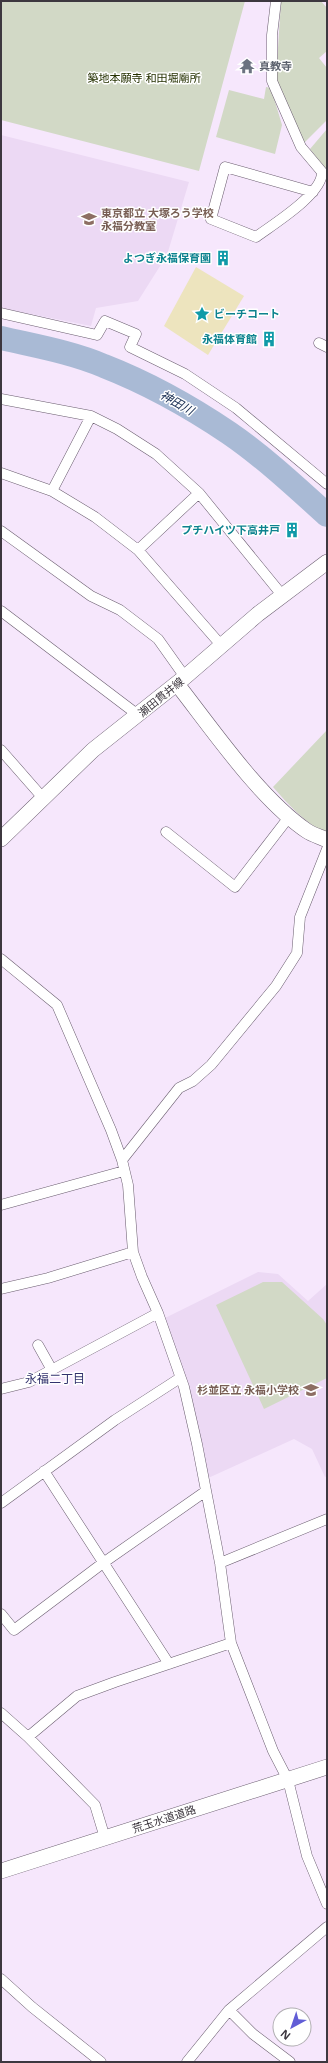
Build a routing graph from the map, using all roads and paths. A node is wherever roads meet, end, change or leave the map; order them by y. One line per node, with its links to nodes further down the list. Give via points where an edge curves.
1 (276, 1): 2 (street, via 272,35 272,81 301,147 322,172 322,177)
2 (313, 192): 2 (street, via 225,167 211,219 256,237)
3 (1, 313): 7 (street, via 97,335 105,321 136,334 130,347 185,374 236,408)
4 (1, 399): 5 (street)
5 (91, 416): 8 (street); 9 (street, via 156,454)
6 (1, 473): 8 (street)
7 (327, 484)
8 (52, 491): 11 (street, via 95,517)
9 (199, 493): 11 (street); 13 (street)
10 (1, 531): 16 (street, via 90,596 120,610 158,639)
11 (138, 550): 15 (street)
12 (327, 562): 13 (main road, 瀬田貫井線)
13 (282, 595): 15 (main road, 瀬田貫井線)
14 (1, 611): 17 (street)
15 (221, 645): 16 (main road, 瀬田貫井線)
16 (181, 681): 17 (main road, 瀬田貫井線); 20 (main road, via 237,760)
17 (138, 716): 19 (main road, 瀬田貫井線, via 93,750)
18 (1, 750): 19 (street)
19 (43, 798): 22 (main road, 瀬田貫井線)
20 (289, 817): 21 (street, via 235,887); 23 (main road, via 308,832)
21 (166, 832)
22 (1, 838)
23 (327, 840)
24 (327, 849): 26 (street, via 300,917 298,953 276,986 211,1064 193,1081 179,1088)
25 (1, 959): 26 (street, via 57,1005)
26 (122, 1160): 27 (street)
27 (124, 1171): 28 (street); 29 (street, via 128,1185)
28 (1, 1205)
29 (133, 1252): 30 (street, via 48,1278); 31 (street)
30 (1, 1289)
31 (158, 1313): 33 (street); 34 (street)
32 (38, 1345): 33 (street)
33 (52, 1370): 35 (street, via 29,1382)
34 (180, 1378): 36 (street, via 115,1420); 37 (street)
35 (1, 1389)
36 (44, 1472): 38 (street); 40 (street)
37 (206, 1491): 40 (street); 41 (street)
38 (1, 1503)
39 (327, 1519): 41 (street)
40 (103, 1563): 42 (street, via 14,1630); 44 (street)
41 (220, 1563): 43 (street)
42 (1, 1614)
43 (231, 1643): 44 (street); 48 (street, via 273,1750)
44 (169, 1664): 46 (street, via 78,1696)
45 (1, 1713): 46 (street)
46 (28, 1738): 49 (street, via 95,1805)
47 (327, 1767): 48 (main road, 荒玉水道道路)
48 (288, 1780): 49 (main road, 荒玉水道道路); 51 (street, via 307,1856)
49 (105, 1838): 50 (main road, 荒玉水道道路)
50 (1, 1871)
51 (327, 1904)
52 (327, 1927): 54 (street)
53 (1, 1980): 55 (street)
54 (229, 2010): 56 (street); 57 (street, via 253,2034)
55 (101, 2062)
56 (187, 2062)
57 (290, 2062)

